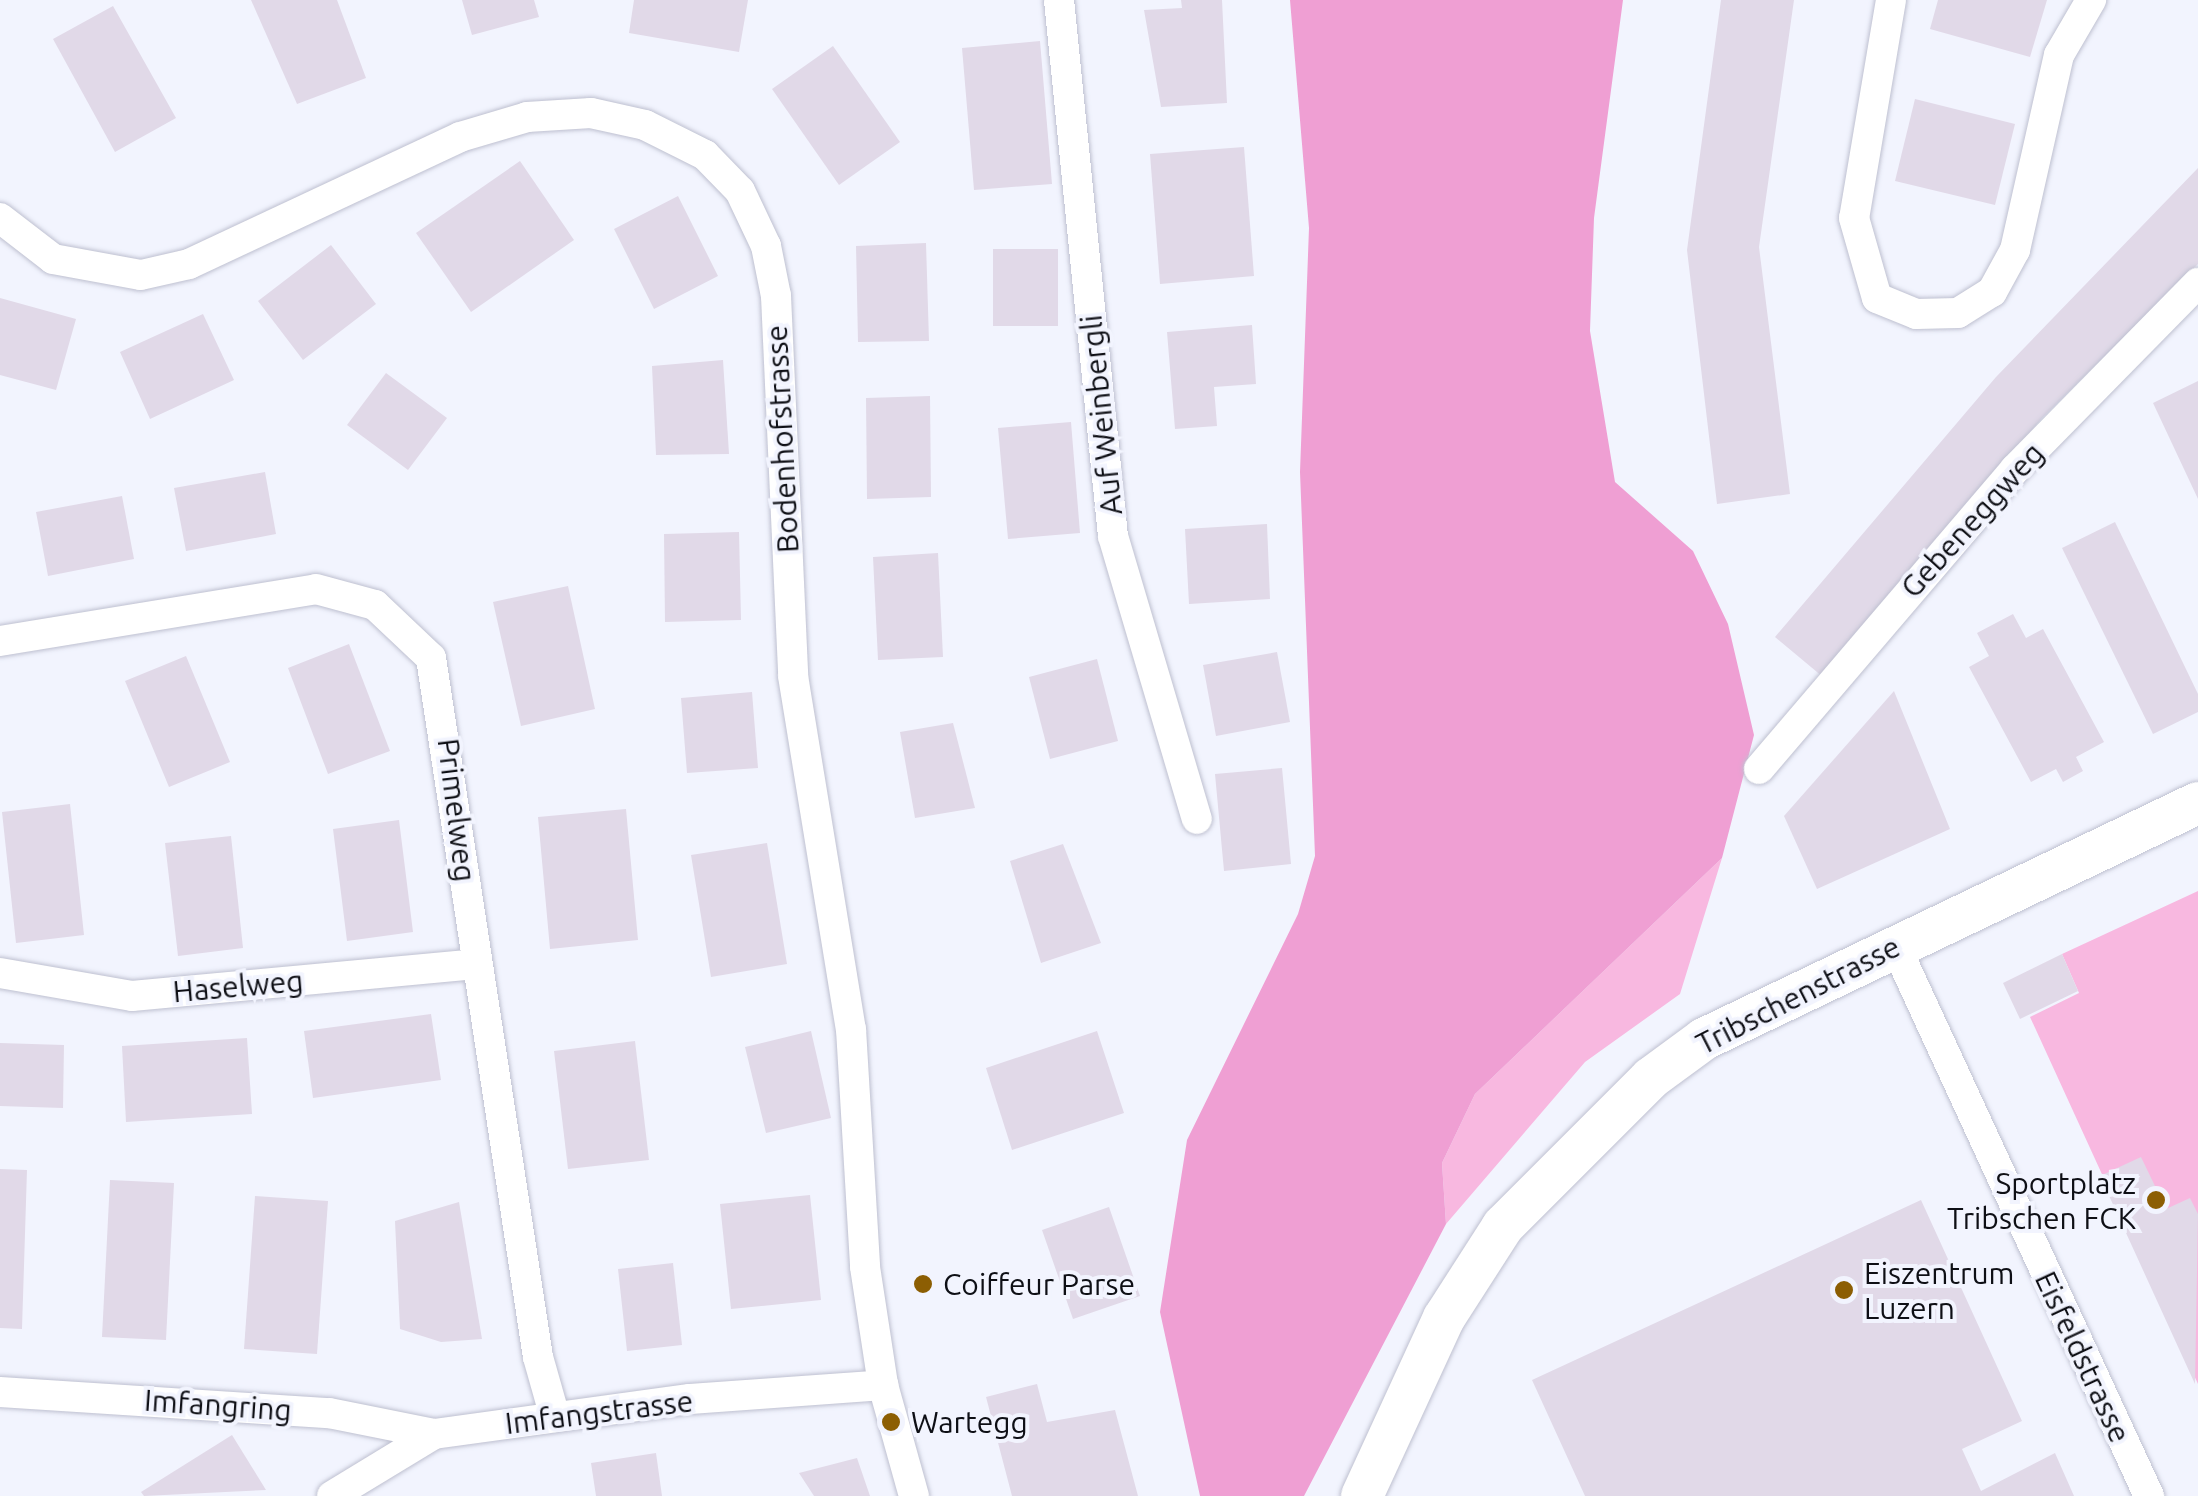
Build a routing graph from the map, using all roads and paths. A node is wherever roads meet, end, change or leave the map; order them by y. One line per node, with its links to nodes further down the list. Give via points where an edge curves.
1 (1060, 0): 9 (street, Auf Weinbergli, via 1113,536)
2 (1891, 0): 3 (street, via 1854,218 1877,298 1916,314 1958,313 1992,292 2008,264 2060,55)
3 (2091, 0)
4 (0, 218): 13 (street, Bodenhofstrasse, via 53,259 140,275 189,264 460,137 526,118 592,113 646,125 705,155 740,191 766,246 776,296 793,676 852,1029)
5 (2198, 283): 7 (street, Gebeneggweg, via 2016,469)
6 (0, 641): 11 (street, Primelweg, via 316,589 398,620 440,680)
7 (1759, 769)
8 (2198, 803): 10 (street, Tribschenstrasse)
9 (1197, 818)
10 (1894, 945): 19 (street, Tribschenstrasse, via 1704,1039 1591,1130 1503,1226 1444,1318); 20 (street, Eisfeldstrasse)
11 (476, 964): 12 (street, Haselweg, via 132,996); 15 (street, Primelweg)
12 (0, 974)
13 (882, 1385): 15 (street, Imfangstrasse); 18 (street, Bodenhofstrasse)
14 (0, 1392): 16 (street, Imfangring, via 329,1413)
15 (555, 1417): 16 (street, Imfangstrasse)
16 (434, 1434): 17 (street, Imfangstrasse)
17 (332, 1496)
18 (914, 1496)
19 (1362, 1496)
20 (2149, 1496)

